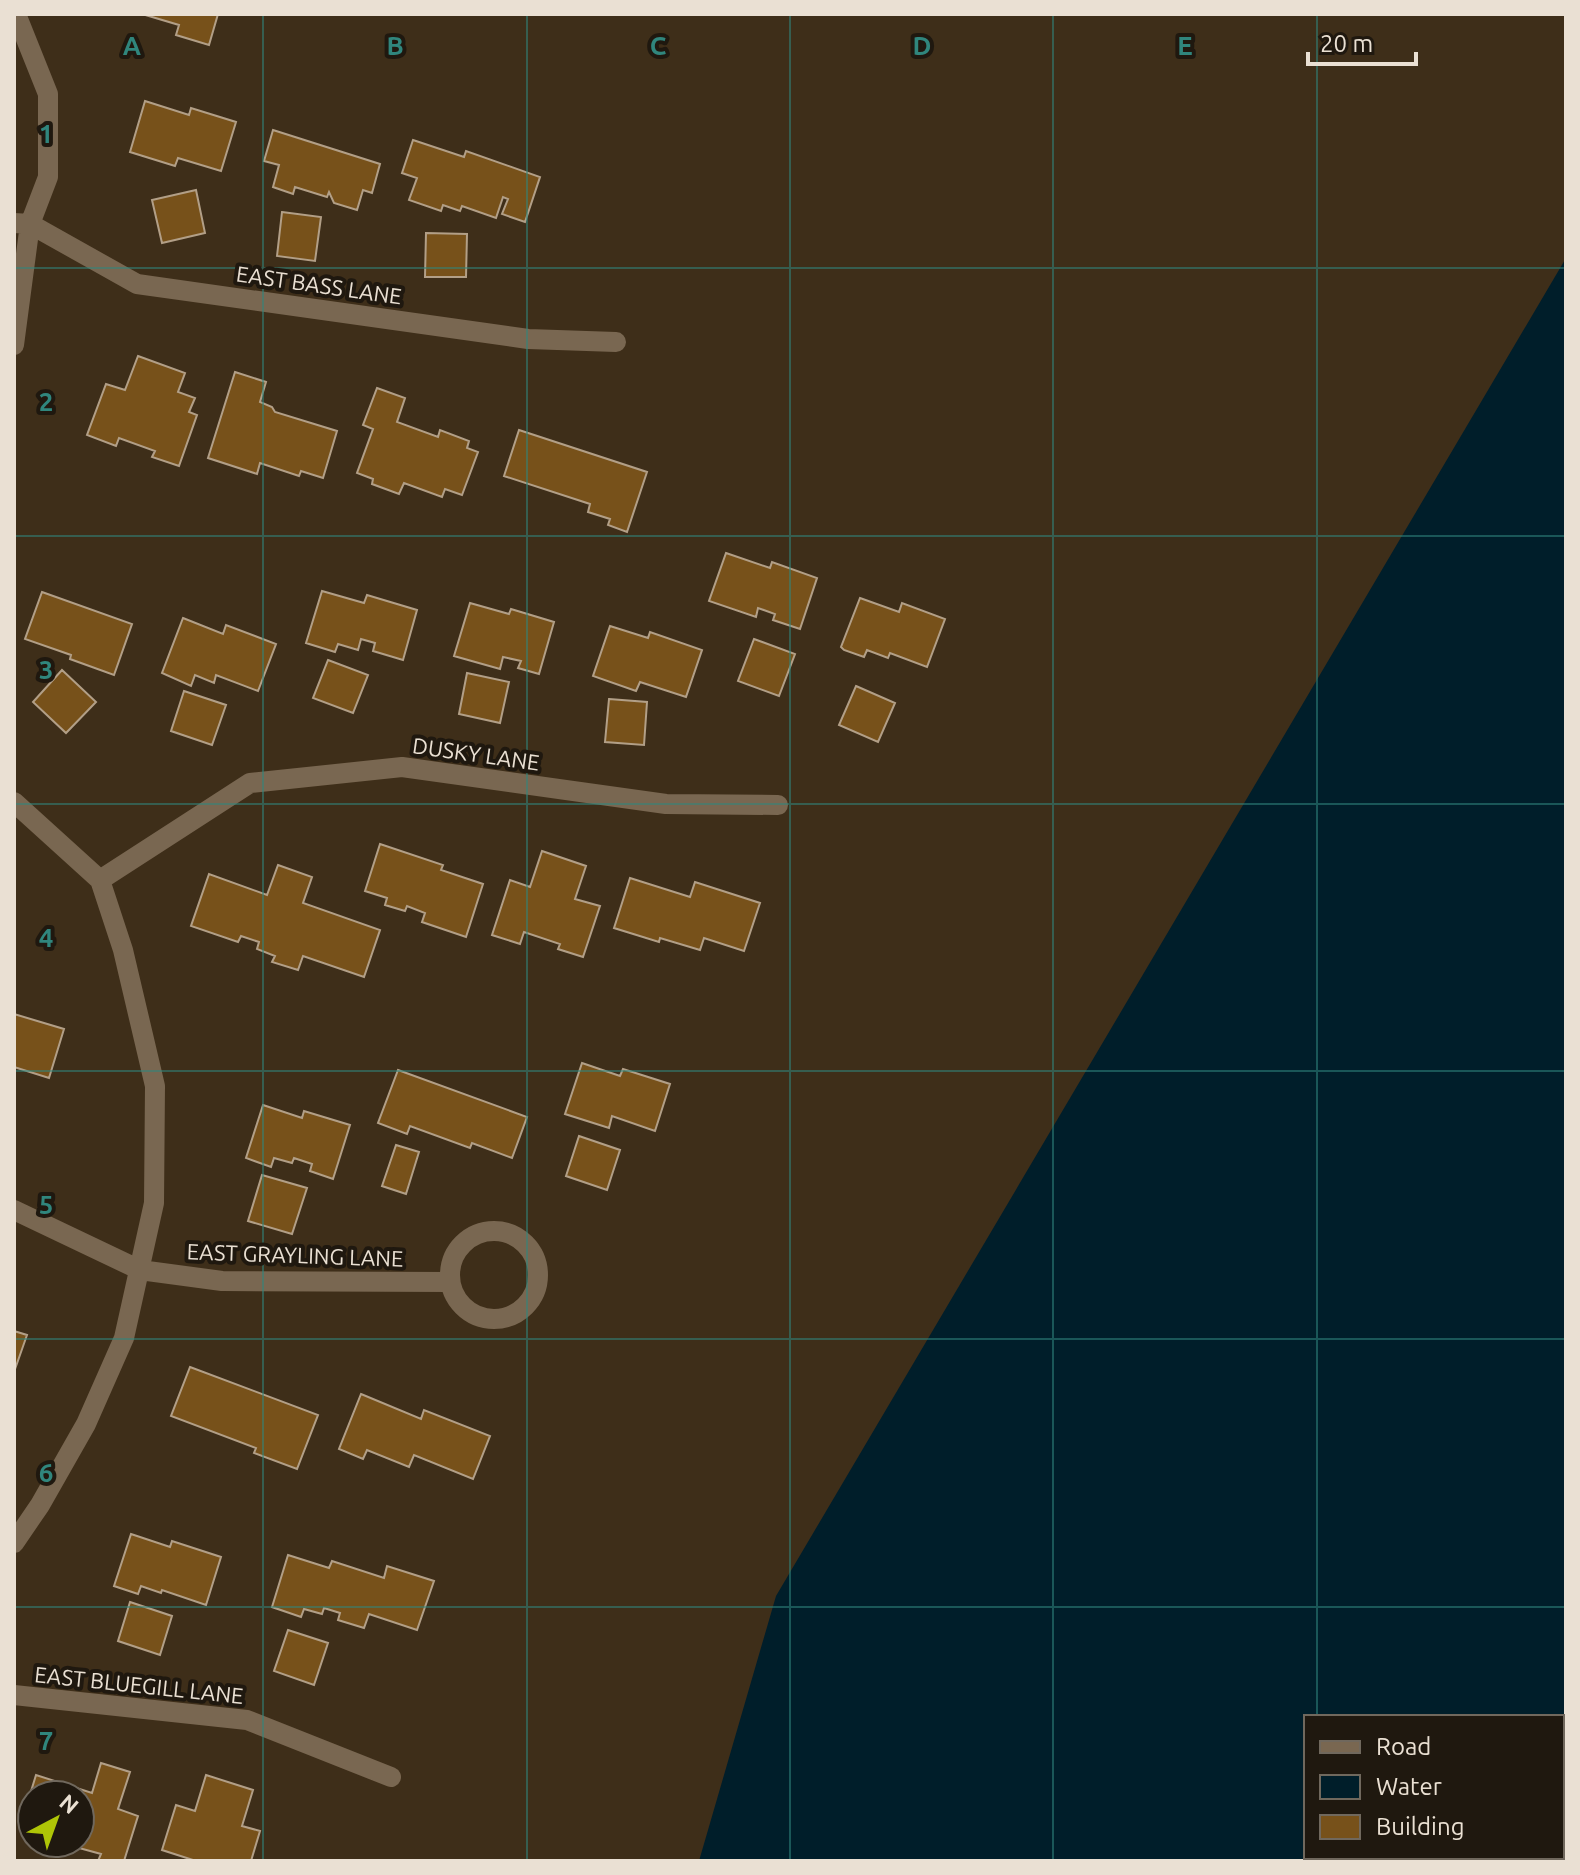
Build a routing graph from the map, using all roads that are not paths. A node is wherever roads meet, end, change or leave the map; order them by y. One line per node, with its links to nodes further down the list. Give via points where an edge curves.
1 (16, 14): 2 (street, via 48,94 48,177)
2 (22, 224): 3 (street, EAST BASS LANE, via 137,284 528,339); 4 (street)
3 (616, 342)
4 (14, 345)
5 (14, 802): 7 (street)
6 (778, 805): 7 (street, DUSKY LANE, via 666,804 402,767 250,783)
7 (100, 880): 9 (street, via 123,950 155,1086 154,1203)
8 (14, 1210): 9 (street, EAST GRAYLING LANE)
9 (140, 1270): 10 (street, EAST GRAYLING LANE, via 222,1281); 11 (street, via 124,1338 86,1424)
10 (450, 1282): 10 (street, via 462,1307 473,1315 500,1319 514,1315 533,1296 537,1268 532,1253 509,1233 478,1233 455,1253)
11 (14, 1543)
12 (14, 1695): 13 (street, EAST BLUEGILL LANE, via 247,1720)
13 (391, 1777)

